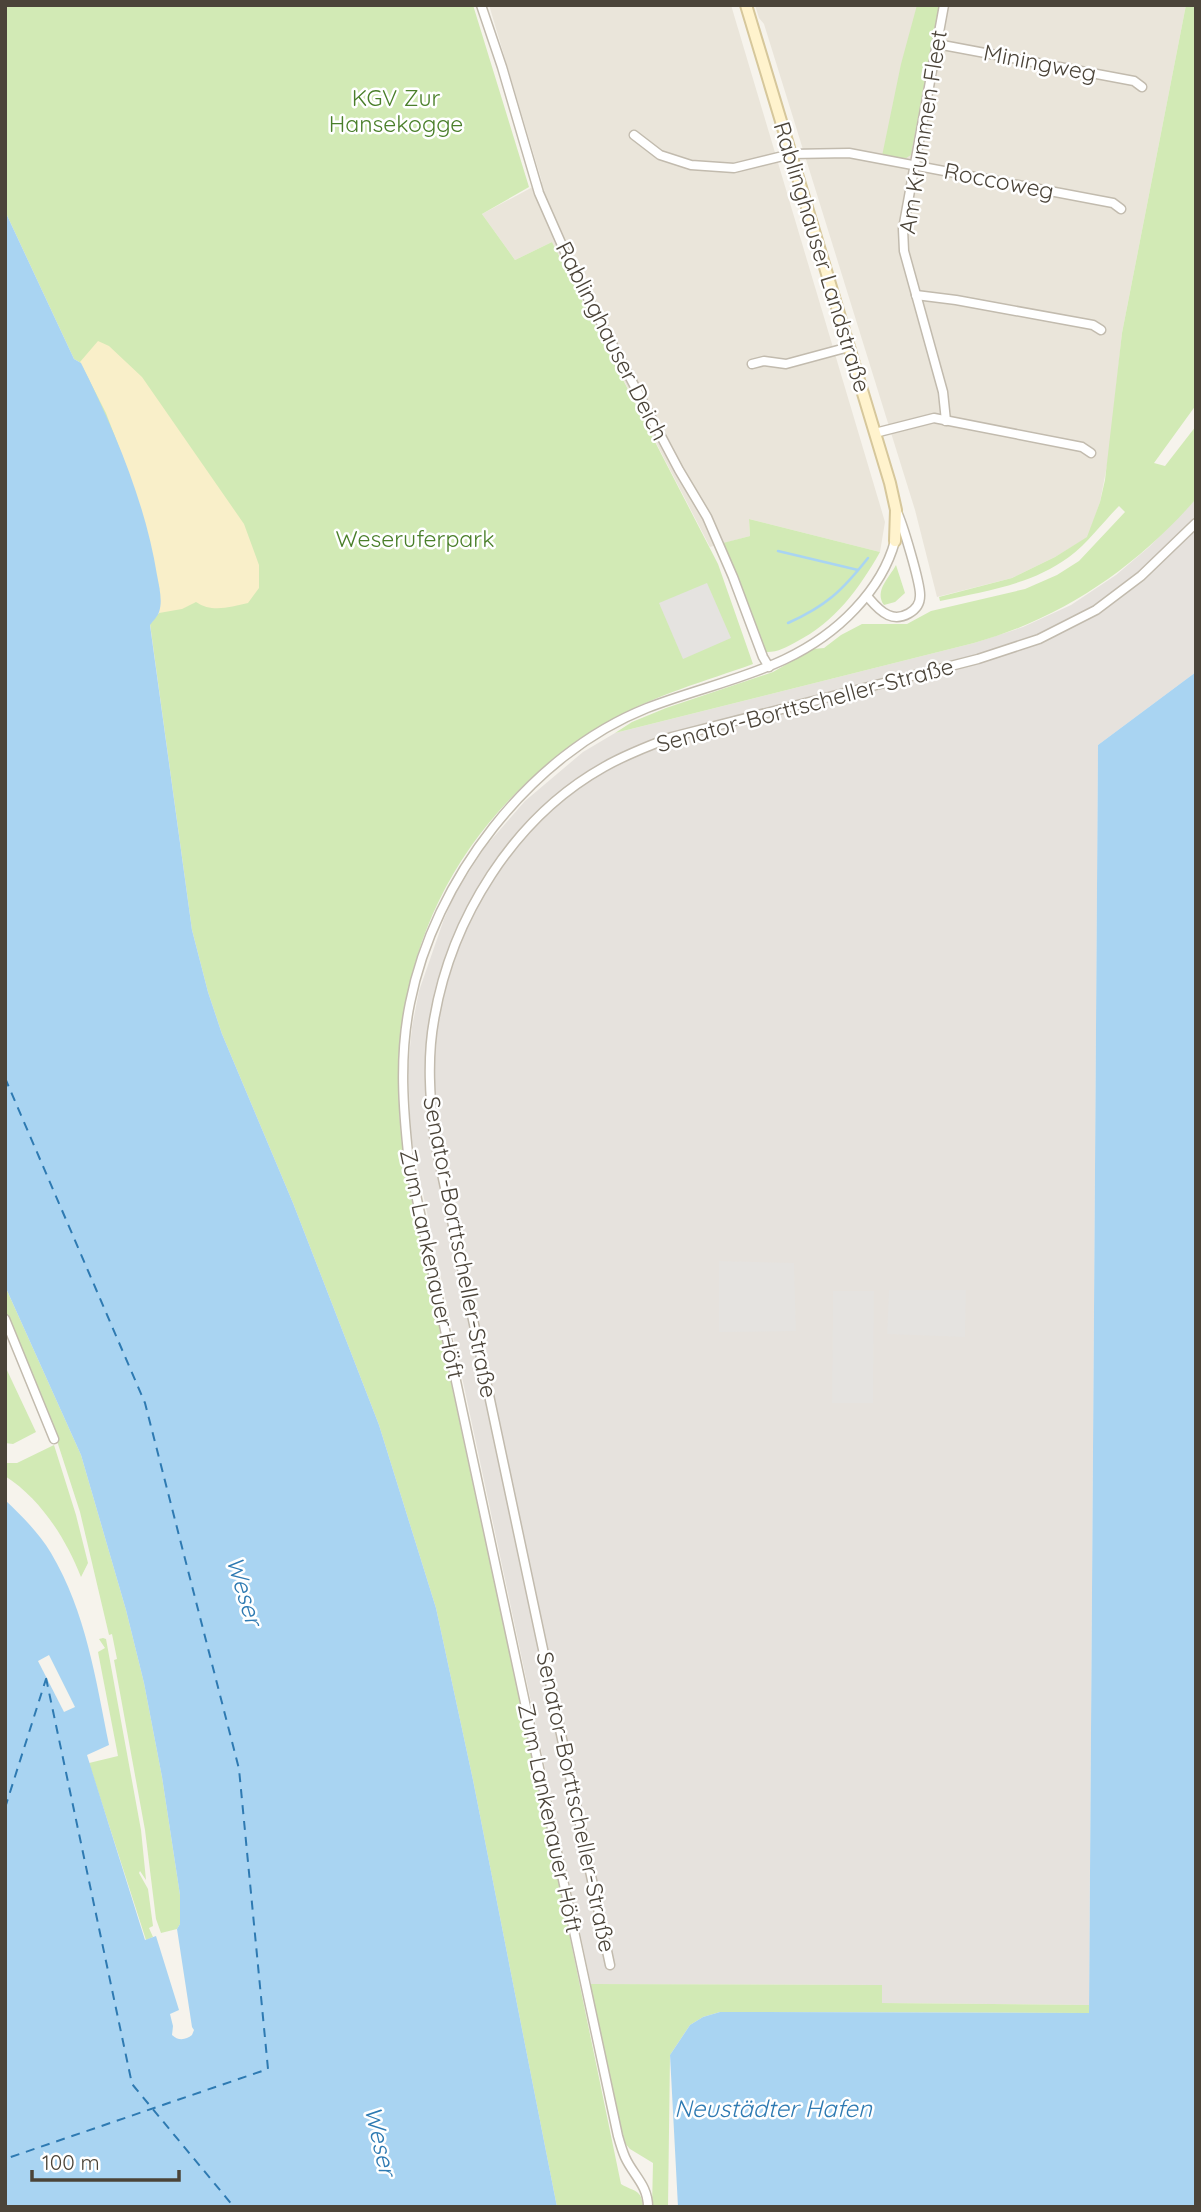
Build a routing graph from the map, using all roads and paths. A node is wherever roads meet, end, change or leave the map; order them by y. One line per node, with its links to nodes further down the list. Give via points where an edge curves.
1 (481, 5): 21 (street, Rablinghauser Deich, via 539,193 572,268 706,517)
2 (747, 5): 7 (street, Rablinghauser Landstraße)
3 (944, 5): 4 (street, Am Krummen Fleet)
4 (937, 44): 5 (street, Miningweg, via 1134,81); 8 (street, Am Krummen Fleet)
5 (1142, 87)
6 (635, 135): 7 (street, Roccoweg, via 660,155 690,169 734,168)
7 (791, 154): 8 (street, Roccoweg, via 849,153); 12 (street, Rablinghauser Landstraße)
8 (914, 164): 9 (street, Roccoweg); 10 (street, Am Krummen Fleet, via 904,251)
9 (1121, 209)
10 (916, 295): 11 (street); 14 (street, Am Krummen Fleet, via 943,392)
11 (1101, 330)
12 (849, 347): 13 (street, via 786,364); 15 (street, Rablinghauser Landstraße)
13 (752, 364)
14 (946, 421): 15 (street, via 934,418); 16 (street, via 1082,447)
15 (875, 432): 17 (street, Rablinghauser Landstraße)
16 (1091, 453)
17 (896, 510): 19 (street, Rablinghauser Landstraße); 20 (street, Rablinghauser Landstraße, via 918,582 919,602 914,611 890,616)
18 (1196, 523): 24 (street, Senator-Borttscheller-Straße, via 1141,576 1096,610 1039,639 978,659 672,737 602,768 537,819 512,847 461,929 433,1021 429,1086 435,1136)
19 (895, 541): 20 (street, Zum Lankenauer Höft, via 888,563)
20 (867, 596): 21 (street, Zum Lankenauer Höft, via 830,633)
21 (769, 667): 25 (street, Zum Lankenauer Höft, via 635,714 559,761 517,801 463,869 435,923 410,1003 405,1037 402,1098 409,1162 618,2136 625,2159 648,2196)
22 (5, 1319): 23 (street)
23 (54, 1439)
24 (610, 1965)
25 (648, 2207)

